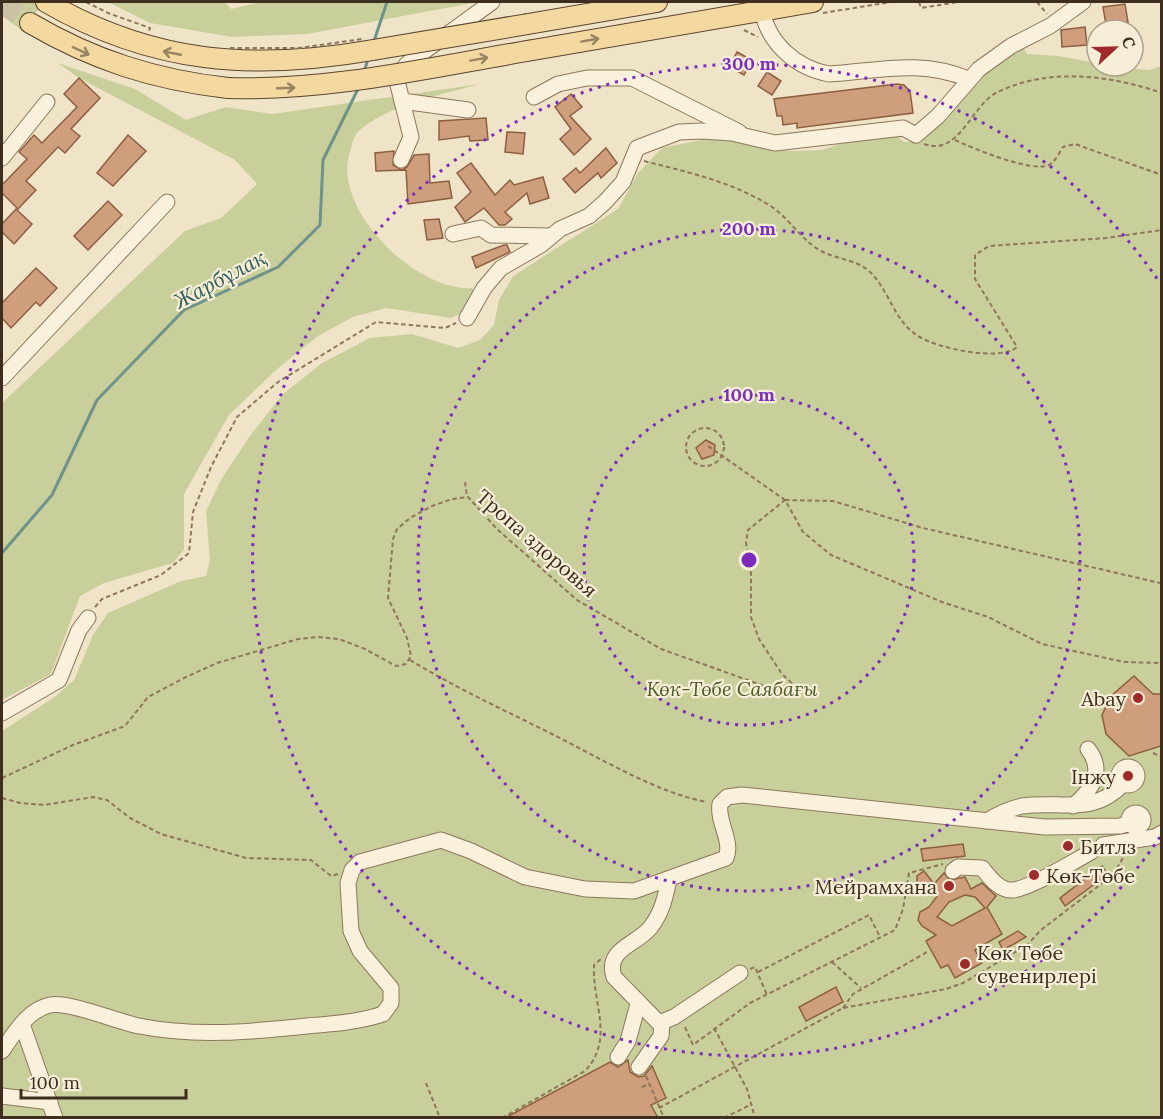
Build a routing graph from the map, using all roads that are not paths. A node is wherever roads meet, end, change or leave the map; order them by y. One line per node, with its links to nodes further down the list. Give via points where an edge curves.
1 (46, 2): 3 (main road, one-way to 1, bridge, via 300,61 230,61 163,51 102,31)
2 (492, 2): 10 (street, via 408,63 396,77)
3 (657, 2)
4 (1083, 2): 8 (street, via 1050,26 1011,46)
5 (817, 8): 6 (main road)
6 (762, 10): 7 (main road, one-way to 6, bridge, via 124,68 157,77 228,88 303,87); 8 (street, via 766,29 775,44 816,72 916,66)
7 (30, 23)
8 (968, 79): 13 (street, via 946,108 916,135 903,128 774,143)
9 (534, 96): 13 (street, via 558,84 586,78 632,78)
10 (402, 101): 12 (street); 15 (street, via 411,137)
11 (47, 102): 14 (street)
12 (468, 110)
13 (747, 136): 18 (street, via 680,132 637,148 623,183 589,216)
14 (2, 158)
15 (401, 160)
16 (167, 202): 20 (street)
17 (453, 234): 18 (street, via 481,228 491,235)
18 (551, 236): 19 (street, via 501,268)
19 (467, 318)
20 (2, 378)
21 (88, 618): 22 (street, via 79,630 59,680)
22 (2, 713)
23 (1088, 749): 25 (street, via 1096,760 1094,781)
24 (1124, 783): 25 (street, via 1113,796 1102,801)
25 (1073, 806): 26 (street, via 1023,806)
26 (987, 820): 27 (street, via 1045,827); 30 (street, via 742,795 720,804 718,814 729,850 726,858)
27 (1130, 823)
28 (1161, 833): 29 (street, via 1097,849 1012,891 1000,887 982,868)
29 (955, 869)
30 (669, 880): 32 (street, via 663,908 649,930 625,946 613,960 614,977); 34 (street, via 634,891 585,889 525,877 441,840 367,859 352,870 348,883 351,931 360,951 391,988 391,1003 383,1014 331,1024 247,1032 193,1032 139,1026 50,1005)
31 (740, 973): 33 (street)
32 (638, 1004): 33 (street); 36 (street, via 628,1041)
33 (662, 1022): 37 (street, via 661,1036)
34 (22, 1024): 35 (street); 39 (street)
35 (2, 1051)
36 (618, 1057)
37 (641, 1068)
38 (2, 1096): 39 (street)
39 (50, 1102): 40 (street)
40 (55, 1118)

